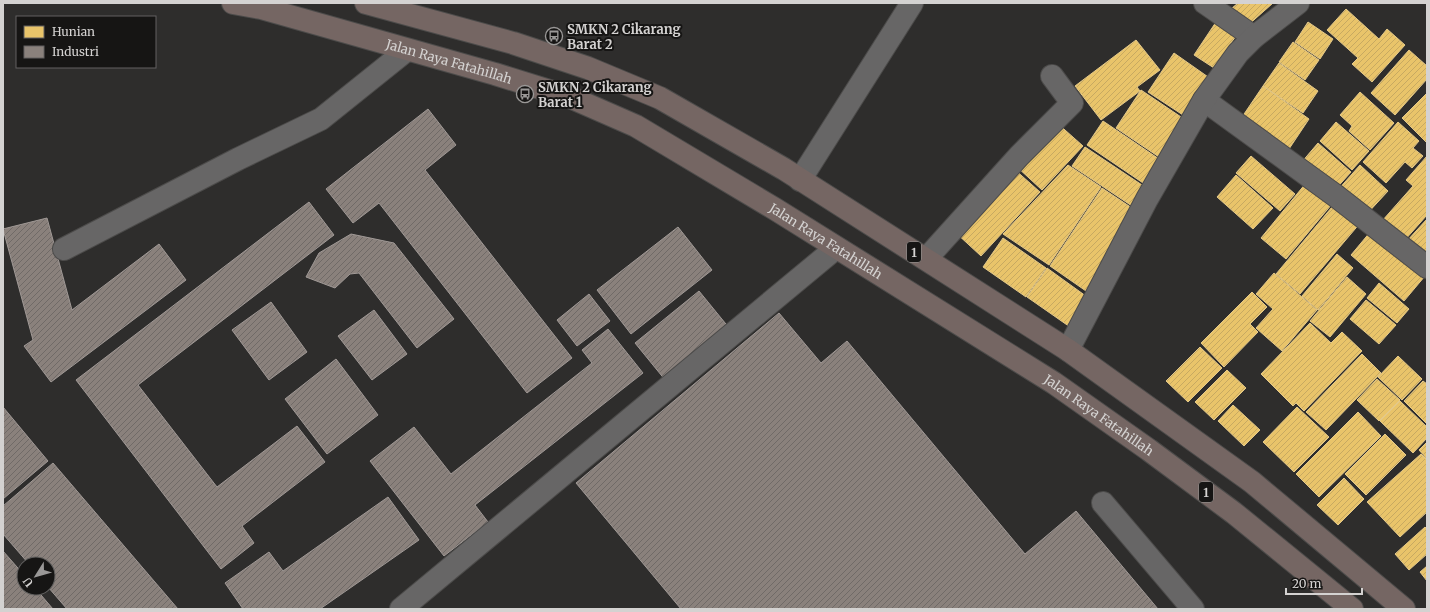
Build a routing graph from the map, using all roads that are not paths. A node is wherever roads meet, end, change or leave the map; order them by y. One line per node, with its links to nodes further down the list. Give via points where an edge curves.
1 (233, 3): 8 (highway, Jalan Raya Fatahillah / 1, via 261,8)
2 (366, 3): 6 (highway, 1)
3 (912, 3): 11 (street)
4 (1205, 3): 7 (street)
5 (1298, 3): 7 (street)
6 (414, 8): 11 (highway, 1, via 596,71 660,98)
7 (1254, 37): 10 (street, via 1238,52)
8 (407, 50): 12 (highway, Jalan Raya Fatahillah / 1, via 572,98 636,126); 13 (street, via 321,119)
9 (1052, 76): 14 (street, via 1072,103 1019,156)
10 (1204, 100): 15 (street); 16 (street, via 1147,199)
11 (800, 180): 14 (highway, 1)
12 (836, 248): 18 (street); 20 (highway, Jalan Raya Fatahillah / 1, via 1066,392 1234,513)
13 (64, 249)
14 (926, 259): 16 (highway, 1)
15 (1427, 266)
16 (1068, 350): 21 (highway, 1, via 1252,482)
17 (1103, 503): 19 (street)
18 (401, 609)
19 (1193, 609)
20 (1352, 609)
21 (1404, 609)

